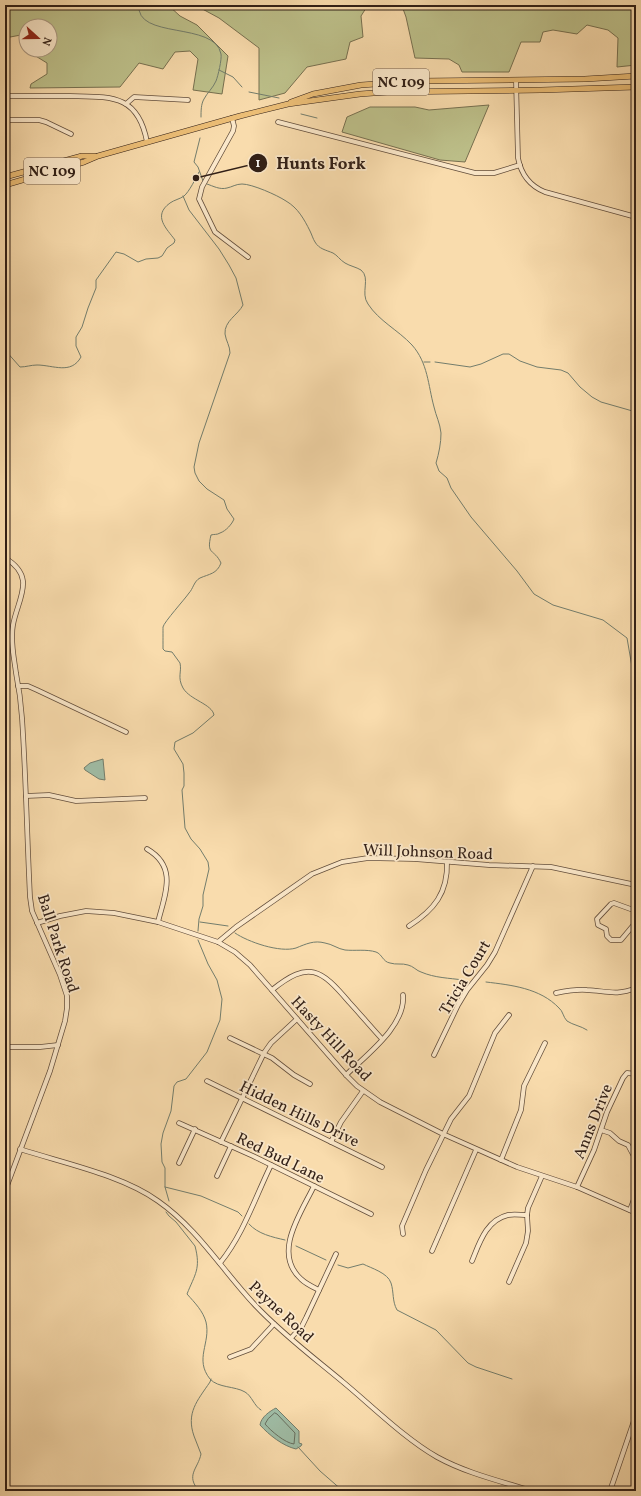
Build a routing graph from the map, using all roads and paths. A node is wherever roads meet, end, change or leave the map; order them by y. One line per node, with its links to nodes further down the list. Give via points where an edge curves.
1 (636, 76): 2 (main road, NC 109, via 584,80)
2 (516, 80): 4 (street); 8 (main road, NC 109, via 420,81 361,85 313,94)
3 (636, 87): 4 (main road, NC 109)
4 (516, 91): 8 (main road, NC 109, via 387,92); 15 (street)
5 (5, 96): 7 (street, via 97,96 113,98)
6 (188, 100): 7 (street, via 134,97)
7 (126, 104): 13 (street, via 140,119)
8 (288, 104): 9 (main road, NC 109)
9 (232, 118): 13 (main road, NC 109); 19 (street, via 233,131 202,187 199,200 215,232)
10 (5, 120): 12 (street, via 38,120)
11 (278, 122): 15 (street, via 475,173 494,173)
12 (71, 134)
13 (147, 142): 14 (main road, NC 109)
14 (98, 156): 16 (main road, NC 109, via 82,156); 17 (main road, NC 109)
15 (520, 165): 18 (street, via 527,179 538,189)
16 (5, 177)
17 (5, 184)
18 (636, 217)
19 (248, 257)
20 (5, 558): 21 (street, Ball Park Road, via 24,580 12,634)
21 (18, 686): 22 (street, via 28,686); 23 (street, Ball Park Road)
22 (126, 732)
23 (26, 796): 24 (street, via 50,795 76,802); 32 (street, Ball Park Road, via 30,897)
24 (145, 798)
25 (147, 849): 30 (street, via 161,861 167,877)
26 (447, 862): 27 (street, Will Johnson Road); 33 (street, via 446,880 440,897 431,909); 34 (street, Will Johnson Road, via 368,858 342,862 303,880)
27 (533, 866): 28 (street, Will Johnson Road, via 551,867); 47 (street, Tricia Court, via 495,952 458,1005)
28 (636, 885)
29 (636, 911): 31 (street, via 614,903 596,920 598,925 606,930 607,936 616,940 621,940)
30 (158, 922): 32 (street, Hasty Hill Road, via 114,913 86,911); 34 (street, Hasty Hill Road)
31 (636, 922)
32 (37, 923): 44 (street, Ball Park Road, via 60,975 66,996 65,1021)
33 (409, 926)
34 (218, 942): 36 (street, Hasty Hill Road, via 241,956)
35 (636, 988): 37 (street, via 616,993 571,990)
36 (272, 990): 40 (street, Hasty Hill Road); 42 (street, via 297,973 320,974 335,985)
37 (556, 993)
38 (403, 994): 42 (street, via 401,1011)
39 (509, 1015): 57 (street, via 495,1033 468,1096 454,1113)
40 (297, 1018): 46 (street); 49 (street, Hasty Hill Road)
41 (230, 1038): 46 (street)
42 (382, 1039): 49 (street)
43 (545, 1043): 63 (street, via 524,1086 521,1110)
44 (58, 1045): 45 (street); 61 (street, Ball Park Road)
45 (5, 1047)
46 (264, 1053): 51 (street); 53 (street)
47 (434, 1055)
48 (636, 1074): 56 (street, Anns Drive, via 627,1073 623,1078)
49 (346, 1075): 52 (street, Hasty Hill Road)
50 (207, 1081): 53 (street, Hidden Hills Drive)
51 (310, 1084)
52 (363, 1091): 57 (street, Hasty Hill Road); 59 (street)
53 (242, 1099): 58 (street); 59 (street, Hidden Hills Drive)
54 (179, 1123): 55 (street, Red Bud Lane)
55 (194, 1129): 58 (street, Red Bud Lane); 65 (street)
56 (601, 1130): 64 (street, via 628,1145); 71 (street, Anns Drive)
57 (443, 1134): 62 (street, Hasty Hill Road); 78 (street, via 402,1226)
58 (221, 1142): 60 (street, Red Bud Lane)
59 (331, 1142): 67 (street, Hidden Hills Drive)
60 (231, 1146): 66 (street, Red Bud Lane); 68 (street)
61 (20, 1149): 72 (street, Ball Park Road); 82 (street, Payne Road, via 116,1180 146,1193 185,1223)
62 (476, 1150): 63 (street, Hasty Hill Road); 79 (street)
63 (500, 1160): 69 (street, Hasty Hill Road)
64 (636, 1160)
65 (179, 1163)
66 (271, 1165): 70 (street, Red Bud Lane); 82 (street, via 238,1235)
67 (382, 1167)
68 (217, 1176)
69 (542, 1176): 71 (street, Hasty Hill Road); 77 (street)
70 (314, 1186): 76 (street, Red Bud Lane); 84 (street, via 292,1234 288,1254 297,1274)
71 (577, 1186): 74 (street, Hasty Hill Road)
72 (5, 1191)
73 (636, 1194): 74 (street)
74 (630, 1210): 75 (street, Hasty Hill Road)
75 (636, 1213)
76 (371, 1214)
77 (527, 1215): 81 (street, via 508,1215 493,1222 484,1233); 83 (street, via 526,1242)
78 (403, 1234)
79 (432, 1251)
80 (336, 1254): 84 (street)
81 (472, 1261)
82 (220, 1263): 85 (street, Payne Road)
83 (509, 1282)
84 (319, 1290): 86 (street, via 302,1326)
85 (274, 1324): 86 (street, Payne Road); 87 (street, via 251,1349)
86 (291, 1338): 89 (street, Payne Road, via 427,1451 473,1472)
87 (230, 1357)
88 (636, 1415): 90 (street)
89 (532, 1491)
90 (610, 1491)

